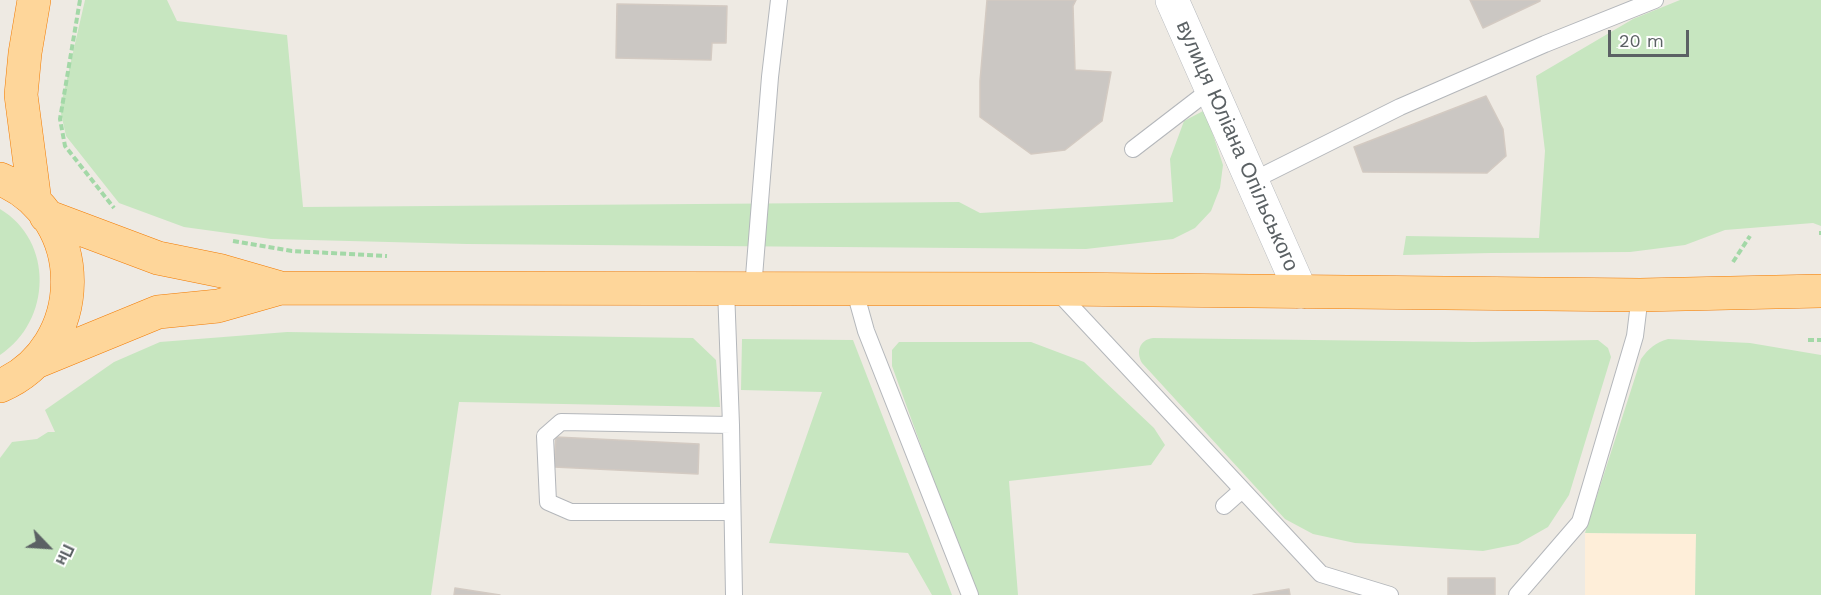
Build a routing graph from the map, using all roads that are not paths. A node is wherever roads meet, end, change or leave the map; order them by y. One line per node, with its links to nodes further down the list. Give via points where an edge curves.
1 (34, 0): 9 (highway, via 21,95)
2 (779, 0): 12 (lane)
3 (1172, 0): 5 (street, вулиця Юліана Опільського)
4 (1655, 0): 8 (lane, via 1401,107)
5 (1211, 88): 6 (lane); 8 (street, вулиця Юліана Опільського)
6 (1133, 149)
7 (0, 179): 9 (highway)
8 (1252, 181): 15 (street, вулиця Юліана Опільського)
9 (40, 209): 10 (highway, via 158,258); 17 (highway, via 59,239 68,282 63,317)
10 (281, 288): 12 (highway); 17 (highway, via 218,306 158,312)
11 (854, 288): 12 (highway); 13 (highway); 24 (lane, via 866,331)
12 (740, 289): 19 (lane)
13 (1056, 289): 15 (highway); 20 (lane)
14 (1821, 291): 16 (highway)
15 (1301, 292): 16 (highway)
16 (1640, 295): 26 (lane, via 1635,336 1580,522)
17 (36, 362): 18 (highway)
18 (0, 386)
19 (731, 425): 22 (lane); 22 (lane, via 561,422 545,436 548,502 571,512)
20 (1242, 490): 21 (lane); 25 (lane, via 1321,574)
21 (1224, 507)
22 (732, 512): 23 (lane)
23 (734, 595)
24 (970, 595)
25 (1390, 595)
26 (1517, 595)

